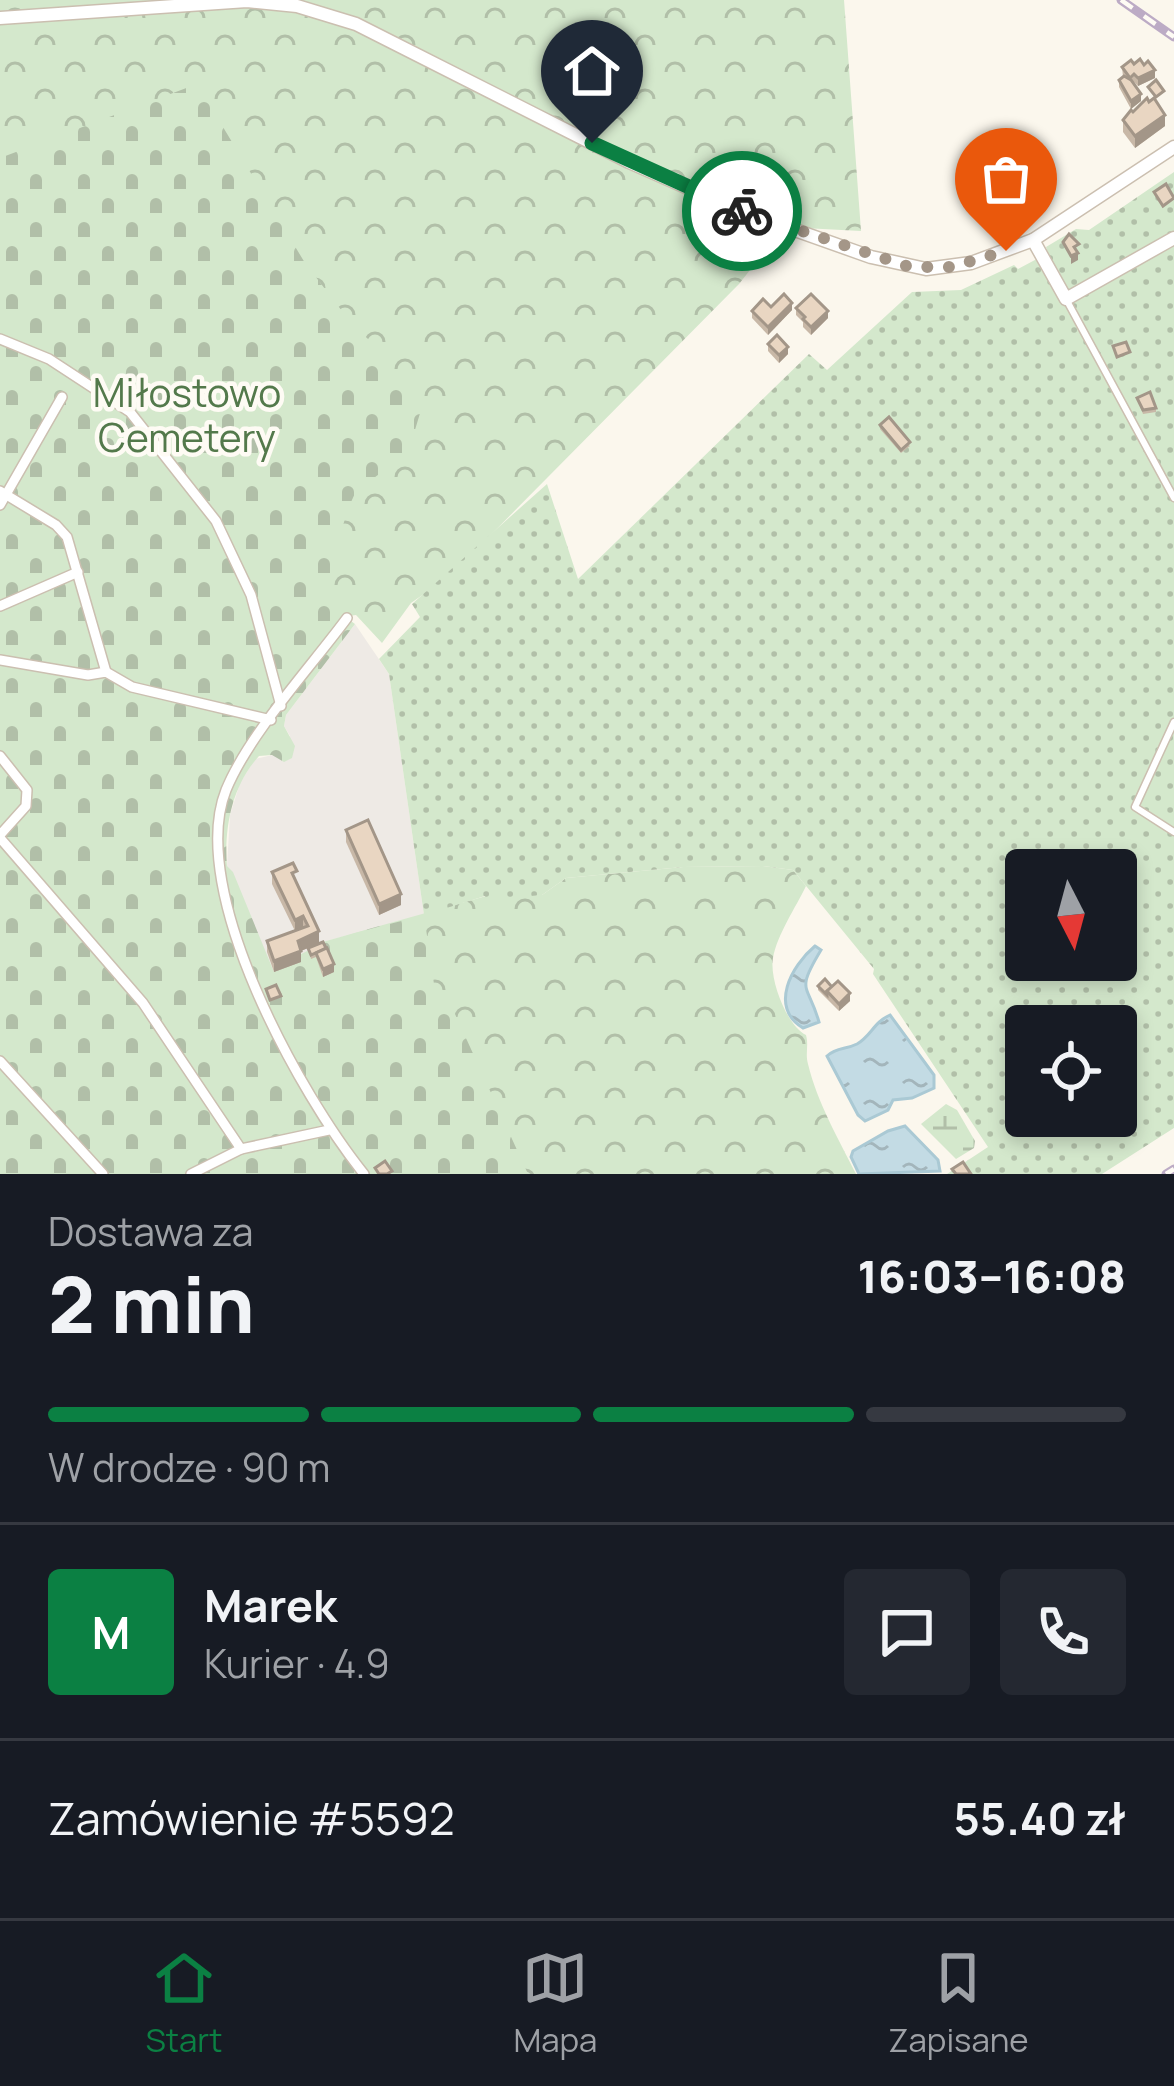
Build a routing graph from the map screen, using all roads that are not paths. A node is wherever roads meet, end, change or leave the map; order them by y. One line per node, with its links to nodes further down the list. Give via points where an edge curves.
1 (131, 4): 2 (street); 5 (street, via 273,2 356,24 686,188 892,263 951,267)
2 (0, 18)
3 (1174, 147): 5 (street)
4 (1174, 238): 6 (street)
5 (1033, 240): 6 (street)
6 (1066, 299): 10 (lane)
7 (0, 339): 16 (street, via 49,359 130,412 216,521 251,595)
8 (62, 397): 9 (street)
9 (2, 497): 11 (street, via 56,525)
10 (1174, 498)
11 (78, 572): 12 (street); 15 (street)
12 (0, 606)
13 (347, 618): 16 (street)
14 (0, 660): 15 (street)
15 (106, 672): 17 (street, via 132,687)
16 (281, 706): 17 (street)
17 (271, 720): 23 (street, via 225,792 218,872 256,985)
18 (1174, 722): 20 (lane, via 1135,807)
19 (0, 756): 21 (street, via 27,790 26,806)
20 (1174, 832)
21 (0, 837): 24 (street, via 143,1004)
22 (0, 1061): 25 (street)
23 (328, 1130): 24 (street); 27 (street)
24 (242, 1149): 26 (street)
25 (103, 1174)
26 (190, 1174)
27 (364, 1174)

